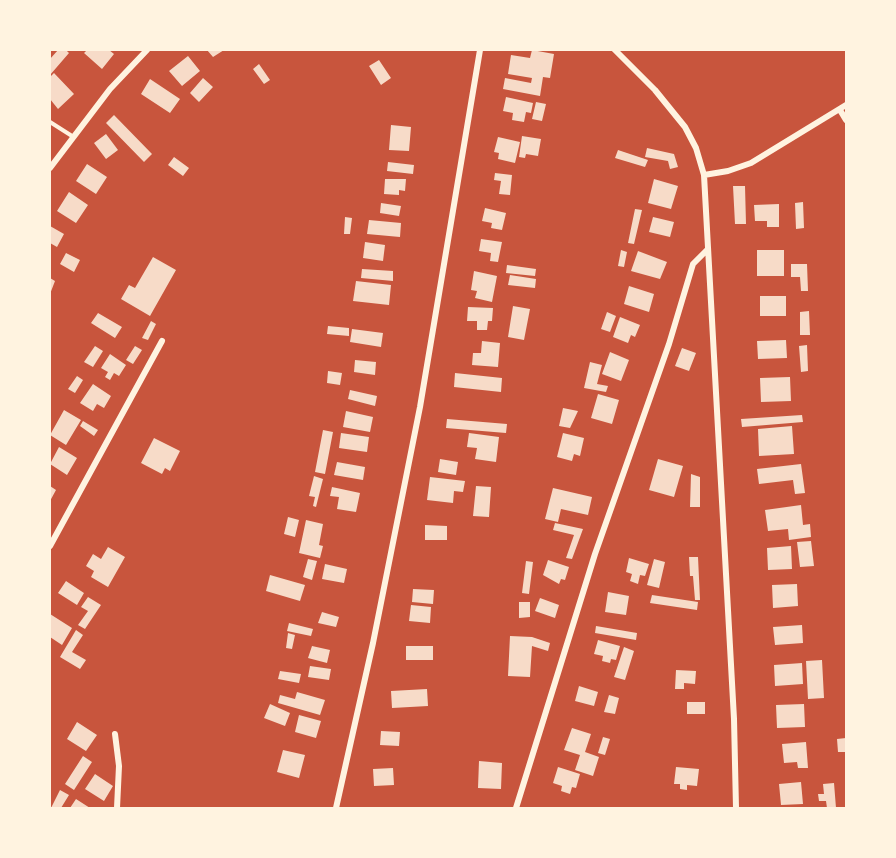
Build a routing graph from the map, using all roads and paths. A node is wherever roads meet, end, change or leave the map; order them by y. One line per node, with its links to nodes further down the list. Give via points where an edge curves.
1 (147, 50): 8 (street)
2 (480, 50): 16 (street, via 418,418)
3 (615, 50): 10 (street, via 656,90 685,127)
4 (846, 105): 5 (street)
5 (840, 110): 6 (street); 10 (street, via 751,163)
6 (846, 120)
7 (50, 122): 8 (lane)
8 (72, 136): 9 (street)
9 (50, 168)
10 (704, 175): 11 (street)
11 (708, 249): 17 (street, via 693,264 595,554); 18 (street)
12 (162, 341): 13 (street)
13 (50, 546)
14 (115, 734): 15 (street, via 120,778)
15 (117, 808)
16 (336, 808)
17 (516, 808)
18 (736, 808)

